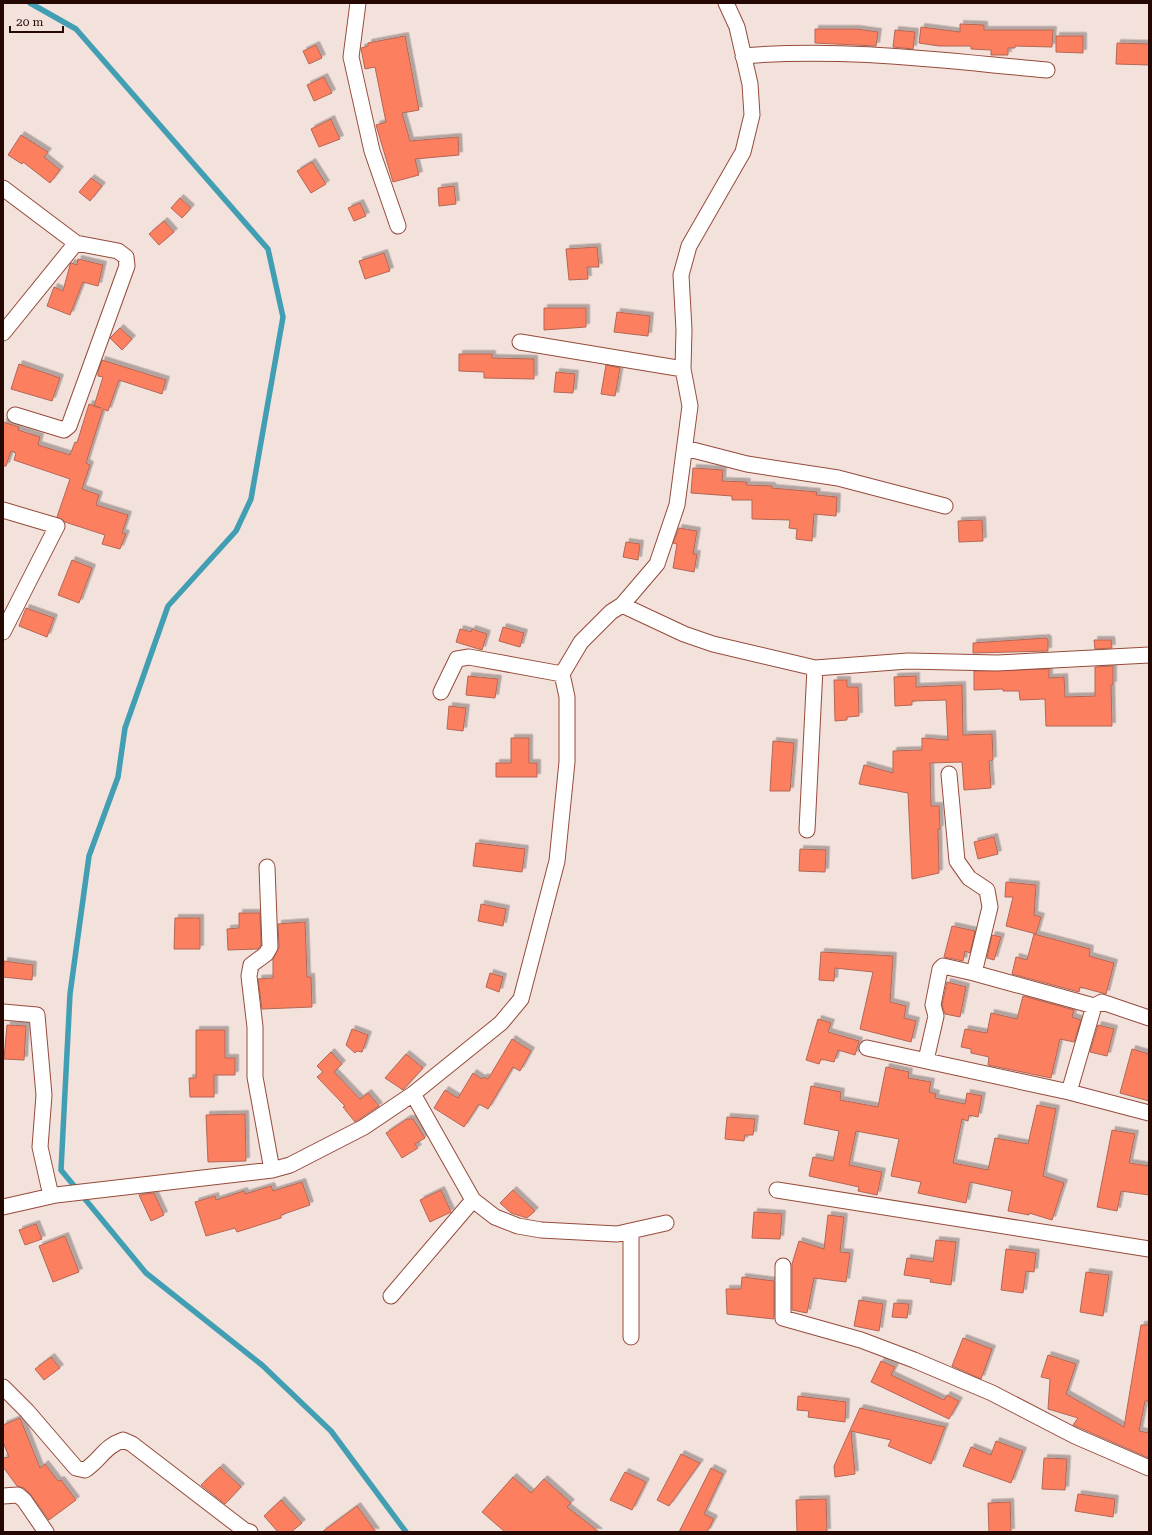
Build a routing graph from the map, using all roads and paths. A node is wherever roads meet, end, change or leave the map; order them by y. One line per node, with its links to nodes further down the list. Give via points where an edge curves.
1 (358, 3): 6 (street, via 351,57 372,151)
2 (726, 3): 3 (street, via 737,27)
3 (743, 56): 4 (street, via 773,53 844,53); 10 (street, via 750,84 752,115 743,152 689,246 680,275)
4 (1047, 70)
5 (3, 188): 7 (street)
6 (398, 226)
7 (76, 243): 8 (street); 11 (street, via 118,251 126,258 125,277 69,426 64,430)
8 (3, 333)
9 (520, 342): 10 (street)
10 (684, 369): 12 (street, via 690,406)
11 (15, 415)
12 (685, 448): 13 (street, via 747,464 838,478); 15 (street, via 677,505 657,564)
13 (945, 506)
14 (3, 510): 16 (street, via 56,526)
15 (622, 605): 18 (street, via 684,634 713,644); 19 (street, via 611,612 581,642)
16 (3, 632)
17 (1149, 655): 18 (street, via 997,663 908,661)
18 (815, 668): 22 (street)
19 (562, 674): 20 (street, via 469,656 456,659); 31 (street, via 567,697 567,762 557,861 521,999 501,1023)
20 (441, 692)
21 (949, 774): 24 (street, via 957,861 968,878 986,890 990,907)
22 (807, 830)
23 (267, 867): 33 (street, via 270,946 266,954 251,965 249,976 255,1027 255,1077)
24 (974, 973): 25 (street); 29 (street, via 943,966 940,969 933,1002 936,1016)
25 (1094, 1006): 27 (street, via 1102,1002); 30 (street)
26 (3, 1012): 35 (street, via 37,1015 44,1095 40,1147)
27 (1149, 1018)
28 (867, 1048): 29 (street)
29 (926, 1060): 30 (street)
30 (1069, 1092): 32 (street)
31 (414, 1094): 33 (street, via 364,1127 290,1165); 36 (street)
32 (1149, 1113)
33 (272, 1170): 35 (street)
34 (777, 1190): 40 (street)
35 (54, 1195): 37 (street)
36 (473, 1200): 39 (street, via 495,1217 518,1226 541,1230 617,1234); 42 (street)
37 (3, 1207)
38 (666, 1223): 39 (street)
39 (631, 1231): 43 (street)
40 (1149, 1249)
41 (782, 1266): 45 (street, via 782,1318 861,1340 914,1360 992,1393 1075,1436)
42 (391, 1296)
43 (631, 1337)
44 (3, 1387): 48 (street, via 76,1468 84,1470 111,1444 123,1440 132,1444)
45 (1149, 1468)
46 (3, 1496): 47 (street, via 18,1495 24,1500)
47 (46, 1532)
48 (250, 1532)

